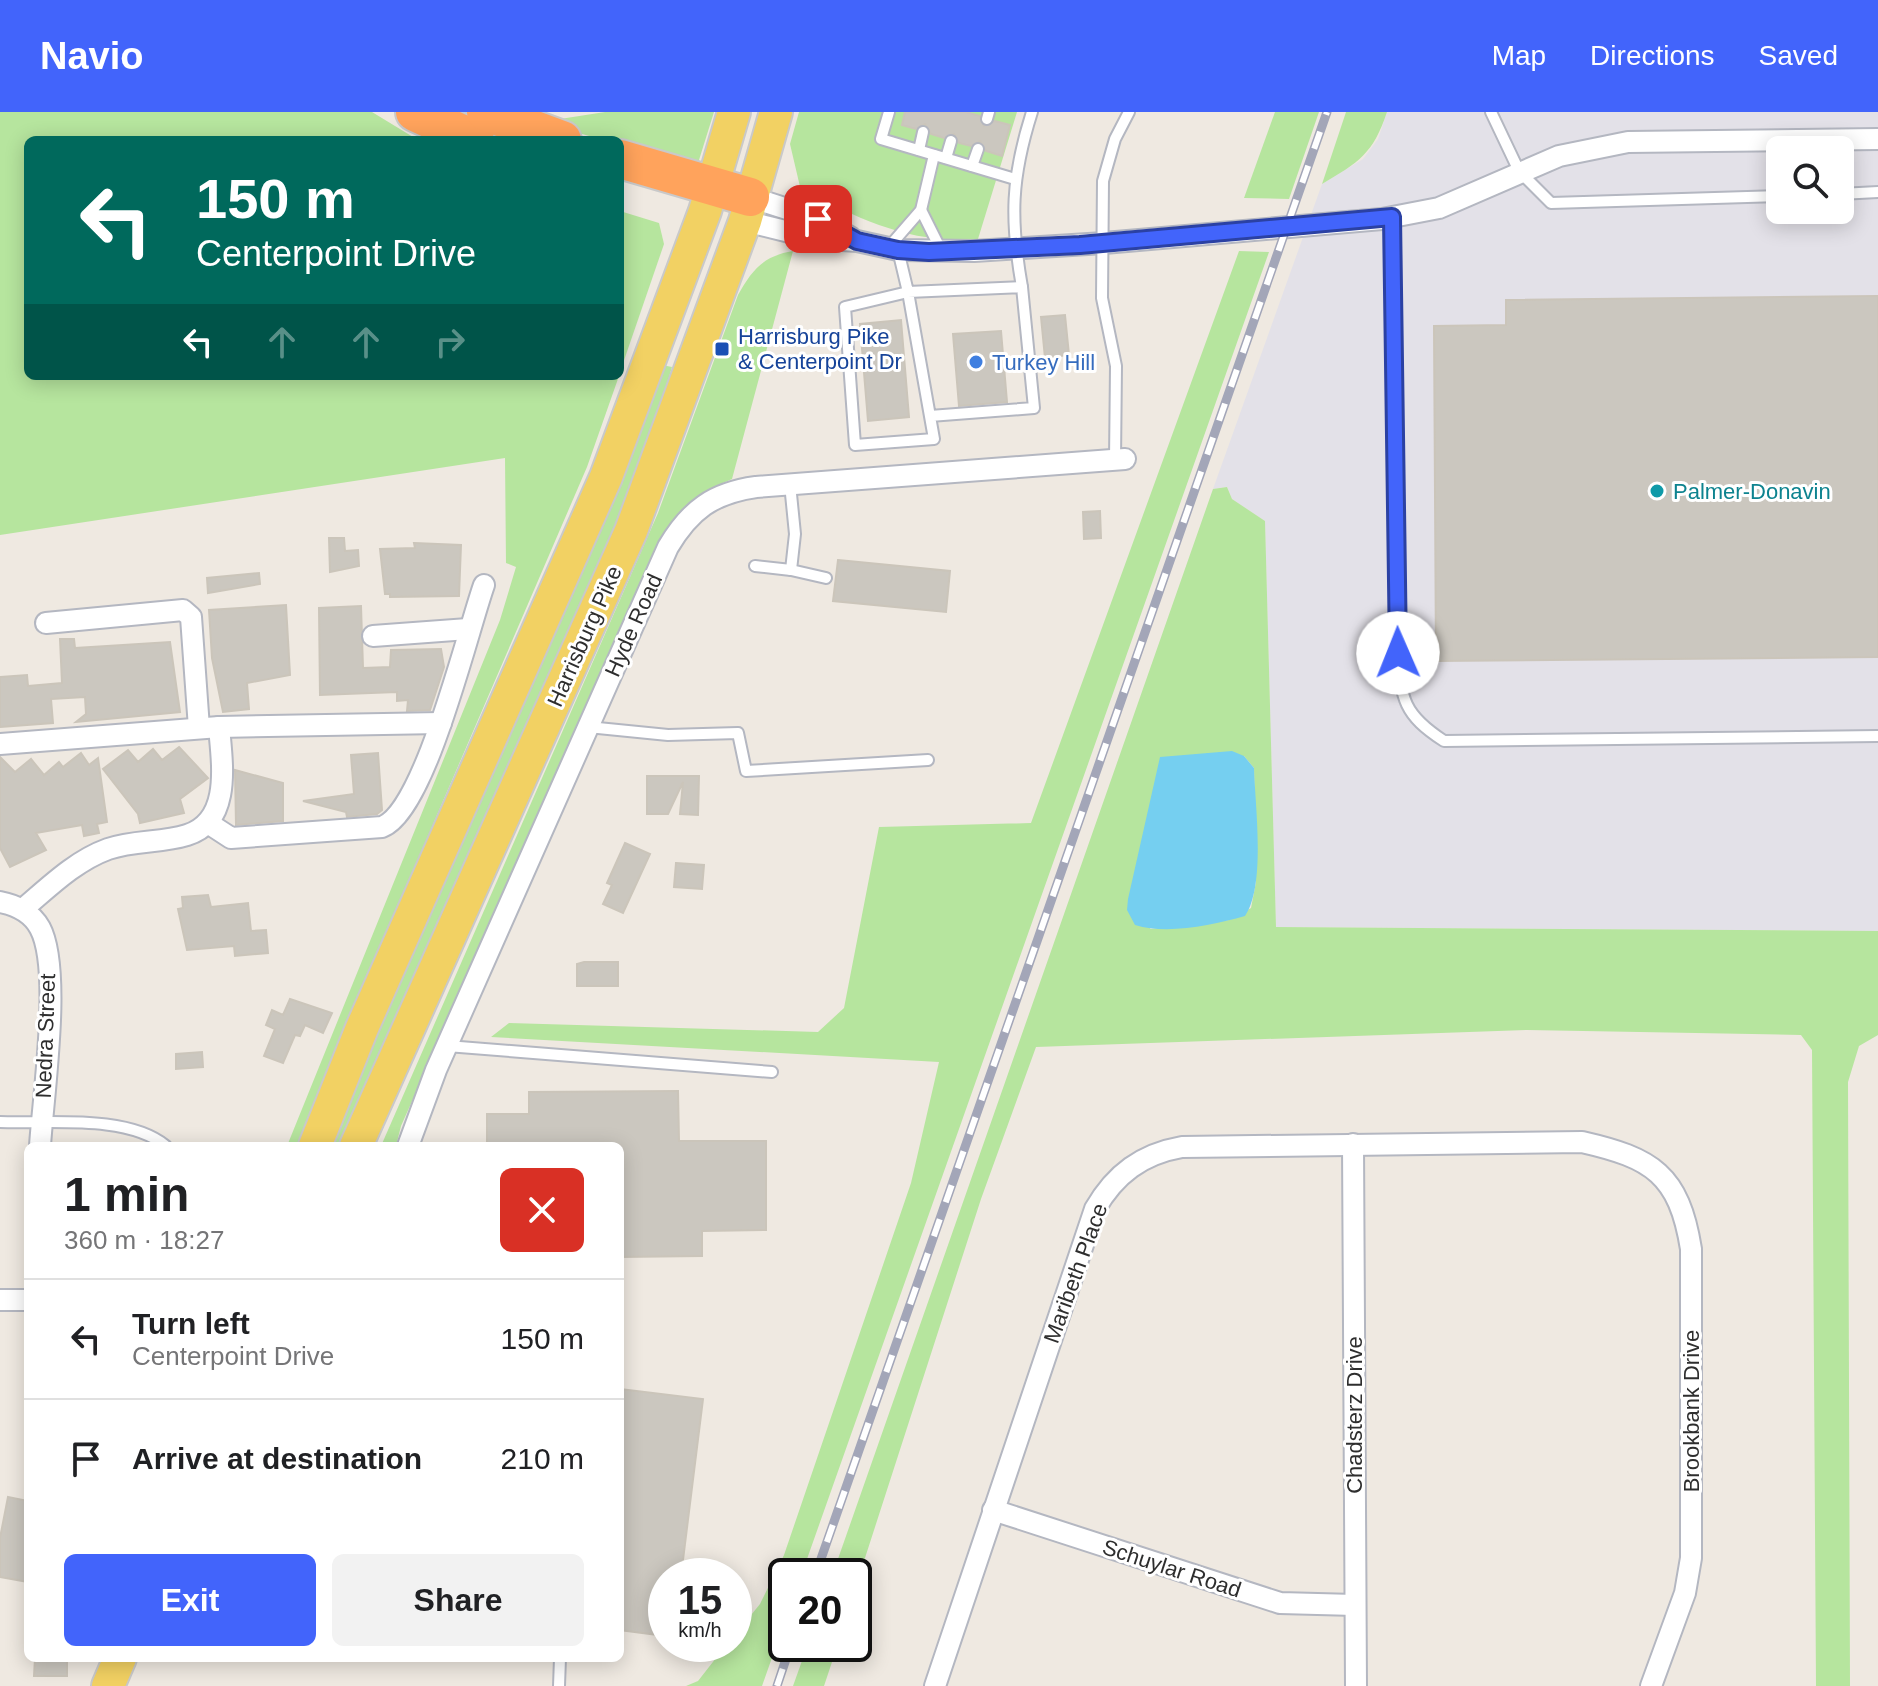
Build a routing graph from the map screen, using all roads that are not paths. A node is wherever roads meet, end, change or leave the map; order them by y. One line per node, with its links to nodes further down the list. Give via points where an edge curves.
1 (415, 112): 10 (highway)
2 (486, 112): 11 (highway)
3 (734, 112): 26 (main road, Harrisburg Pike)
4 (776, 112): 27 (main road, Harrisburg Pike)
5 (889, 112): 15 (lane, via 881,139)
6 (1032, 112): 21 (lane)
7 (1129, 112): 30 (lane, via 1103,181)
8 (1491, 112): 20 (lane)
9 (923, 132): 15 (lane)
10 (466, 136)
11 (551, 136)
12 (1878, 139): 20 (street, via 1628,142 1559,156)
13 (951, 141): 17 (lane)
14 (978, 149): 19 (lane)
15 (919, 150): 16 (lane)
16 (934, 155): 17 (lane); 28 (lane)
17 (946, 158): 19 (lane)
18 (624, 161): 26 (highway)
19 (972, 166): 21 (lane)
20 (1519, 171): 25 (lane, via 1551,203); 29 (street, via 1439,208)
21 (1015, 179): 32 (lane)
22 (624, 187): 26 (highway)
23 (1878, 192): 24 (lane)
24 (1854, 193)
25 (1766, 196)
26 (708, 199): 27 (highway); 61 (main road, Harrisburg Pike, via 606,477)
27 (748, 209): 31 (street, via 818,219 857,241); 62 (main road, Harrisburg Pike, via 631,531)
28 (921, 210): 31 (lane); 33 (lane)
29 (1392, 217): 30 (street); 49 (lane, via 1398,653 1400,690 1417,723 1444,741)
30 (1104, 243): 32 (street); 37 (lane, via 1102,298 1116,366)
31 (893, 249): 33 (street); 35 (lane)
32 (1016, 249): 33 (street); 34 (lane)
33 (942, 251)
34 (1022, 287): 35 (lane); 36 (lane, via 1034,408)
35 (908, 292): 36 (lane); 36 (lane, via 845,307 855,445 934,439)
36 (930, 416)
37 (1120, 459): 38 (street, Hyde Road)
38 (790, 484): 40 (lane, via 795,534); 47 (street, Hyde Road, via 724,493 687,517 668,547)
39 (755, 566): 40 (lane)
40 (791, 570): 41 (lane)
41 (826, 578)
42 (484, 585): 44 (street)
43 (46, 623): 48 (street, via 183,610 191,617)
44 (468, 629): 45 (street); 46 (street)
45 (373, 636)
46 (441, 723): 48 (street); 52 (street, via 410,798 393,823 231,838)
47 (588, 727): 51 (lane, via 668,735 738,733 746,771); 55 (street, Hyde Road)
48 (209, 728): 50 (street); 52 (street, via 222,780)
49 (1878, 736)
50 (0, 744)
51 (928, 760)
52 (208, 823): 54 (street, via 189,835 132,842 90,856)
53 (0, 902): 54 (street)
54 (23, 909): 58 (street, Nedra Street, via 40,927 50,977)
55 (447, 1046): 56 (lane); 63 (street, Hyde Road)
56 (772, 1072)
57 (0, 1122): 58 (lane)
58 (41, 1124): 59 (street, Nedra Street); 60 (lane, via 115,1125)
59 (40, 1142)
60 (160, 1142)
61 (317, 1142)
62 (358, 1142)
63 (410, 1142)
64 (1353, 1144): 65 (street, Maribeth Place, via 1582,1142); 68 (street, Maribeth Place, via 1182,1147 1140,1161 1114,1181 1095,1209); 69 (street, Chadsterz Drive)
65 (1631, 1153): 76 (street, Brookbank Drive, via 1672,1190 1682,1208 1691,1249 1691,1558 1685,1593)
66 (0, 1300): 67 (street)
67 (24, 1300)
68 (993, 1510): 69 (street, Schuylar Road, via 1280,1603); 74 (street, Maribeth Place)
69 (1355, 1605): 75 (street, Chadsterz Drive)
70 (118, 1662): 72 (main road)
71 (560, 1662): 73 (lane)
72 (108, 1686)
73 (559, 1686)
74 (935, 1686)
75 (1356, 1686)
76 (1651, 1686)

